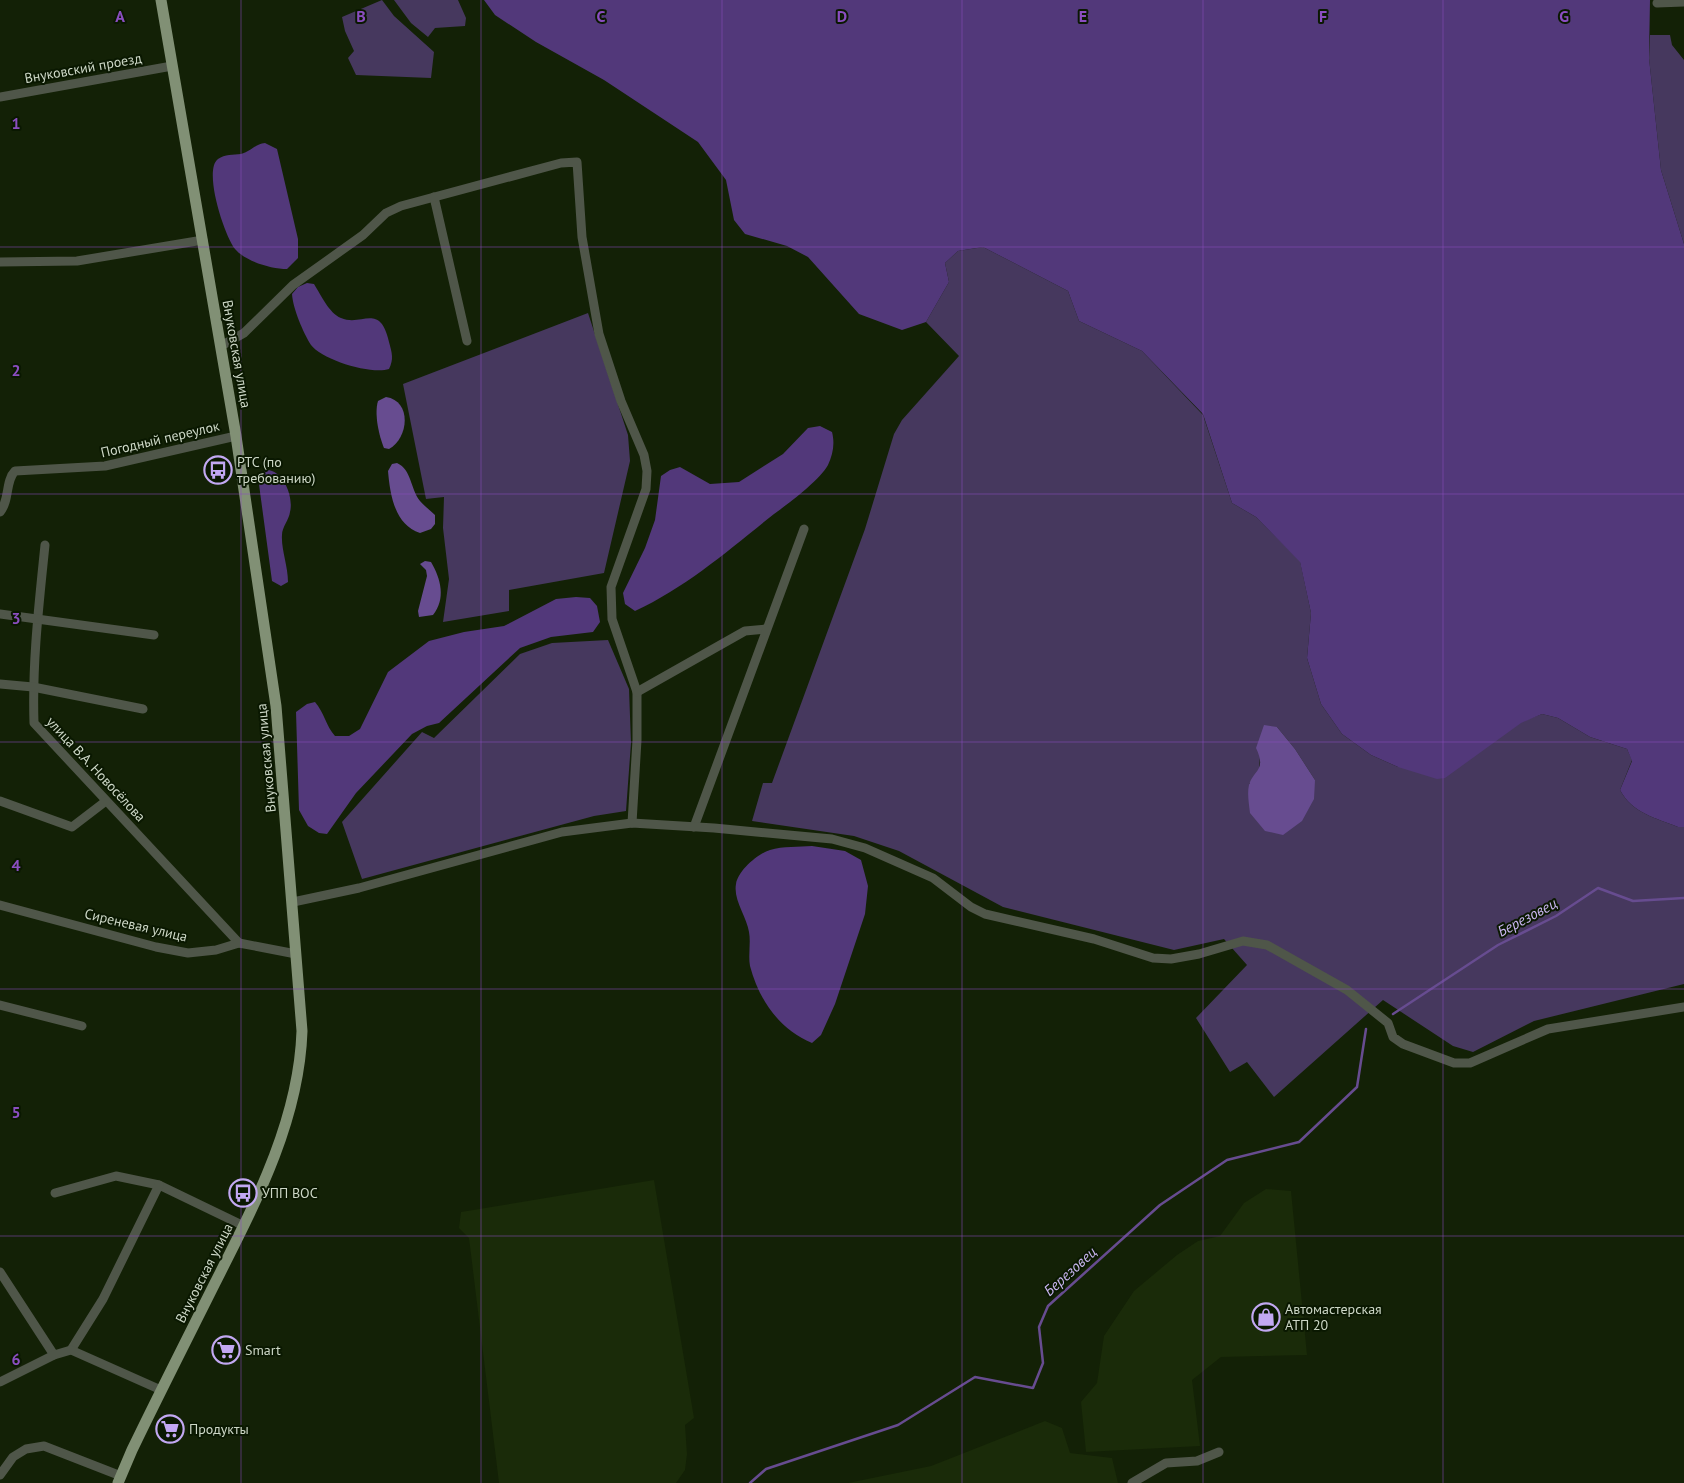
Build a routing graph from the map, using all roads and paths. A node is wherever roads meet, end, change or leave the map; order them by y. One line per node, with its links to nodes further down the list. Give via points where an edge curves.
1 (161, 0): 4 (main road, Внуковская улица)
2 (1684, 2): 3 (street)
3 (1657, 3)
4 (172, 66): 5 (street, Внуковский проезд); 7 (main road, Внуковская улица)
5 (0, 97)
6 (434, 197): 9 (street); 10 (street, via 386,213 363,235 292,285 244,333); 21 (street, via 561,162 578,162 582,237 599,334 620,401 644,454 647,471 646,489 611,587 612,619)
7 (203, 240): 8 (street, via 77,261); 10 (main road, Внуковская улица)
8 (0, 262)
9 (467, 341)
10 (220, 346): 11 (main road, Внуковская улица)
11 (236, 436): 12 (street, Погодный переулок, via 104,466 15,471); 27 (main road, Внуковская улица, via 276,706)
12 (0, 512)
13 (804, 529): 17 (street)
14 (46, 545): 16 (street, улица В.А. Новосёлова)
15 (0, 614): 16 (street)
16 (37, 618): 18 (street); 20 (street, улица В.А. Новосёлова)
17 (766, 629): 21 (street, via 745,630); 26 (street)
18 (154, 635)
19 (0, 684): 20 (street)
20 (33, 687): 22 (street); 24 (street, улица В.А. Новосёлова, via 34,723)
21 (636, 692): 25 (street)
22 (143, 710)
23 (0, 801): 24 (street, via 72,827)
24 (106, 801): 29 (street, улица В.А. Новосёлова)
25 (632, 823): 26 (street); 27 (street, via 562,832 359,888)
26 (694, 827): 32 (street, via 832,839 865,848 933,878 985,914 1094,940 1152,958 1171,959 1198,954 1243,941 1267,945 1347,990 1388,1023 1393,1037 1403,1044 1454,1063 1470,1063 1548,1029)
27 (293, 902): 30 (main road, Внуковская улица)
28 (0, 905): 29 (street, Сиреневая улица, via 188,953)
29 (239, 943): 30 (street, Сиреневая улица)
30 (296, 954): 36 (main road, Внуковская улица, via 302,1031 298,1073 278,1147)
31 (0, 1005): 33 (street)
32 (1684, 1007)
33 (82, 1026)
34 (159, 1185): 35 (street, via 116,1176); 36 (street); 38 (street, via 103,1299)
35 (55, 1193)
36 (244, 1226): 41 (main road, Внуковская улица)
37 (0, 1272): 39 (street)
38 (71, 1350): 39 (street); 41 (street)
39 (54, 1355): 40 (street)
40 (0, 1382)
41 (161, 1390): 44 (main road, Внуковская улица)
42 (1219, 1452): 45 (street, via 1196,1461 1166,1463)
43 (0, 1475): 44 (street, via 26,1448 44,1446)
44 (120, 1480)
45 (1132, 1483)

